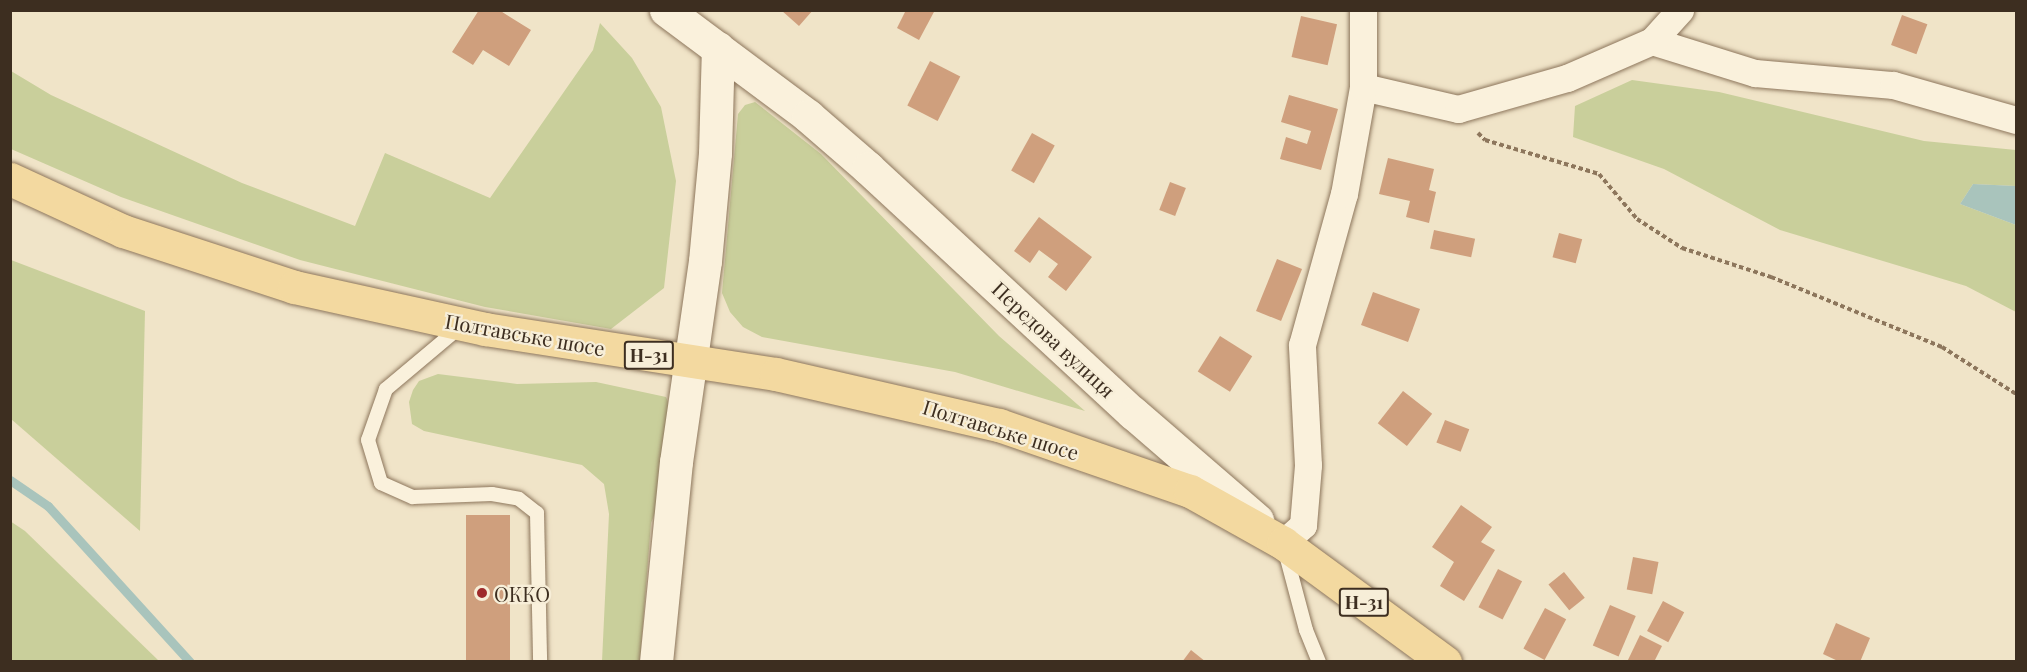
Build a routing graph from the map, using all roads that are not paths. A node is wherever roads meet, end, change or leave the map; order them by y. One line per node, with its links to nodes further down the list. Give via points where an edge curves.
1 (666, 10): 5 (street, Передова вулиця)
2 (1363, 10): 6 (street)
3 (1680, 10): 4 (street)
4 (1652, 41): 6 (street, via 1567,78 1458,109); 7 (street, via 1755,73 1893,85)
5 (718, 48): 10 (street, via 716,153); 11 (street, Передова вулиця, via 860,160 1133,413)
6 (1363, 87): 11 (street, via 1344,194 1302,345 1308,465 1303,525)
7 (2016, 120)
8 (10, 179): 9 (main road, Полтавське шосе / Н-31, via 123,231 294,287)
9 (463, 325): 10 (main road, Полтавське шосе / Н-31); 13 (lane, via 386,388 368,440 381,483 413,497 492,494 519,499 537,513)
10 (689, 361): 11 (main road, Полтавське шосе / Н-31, via 788,376 999,425 1190,491); 12 (street)
11 (1283, 543): 14 (lane, via 1306,630); 15 (main road, Передова вулиця / Н-31)
12 (657, 661)
13 (540, 662)
14 (1319, 662)
15 (1445, 662)

